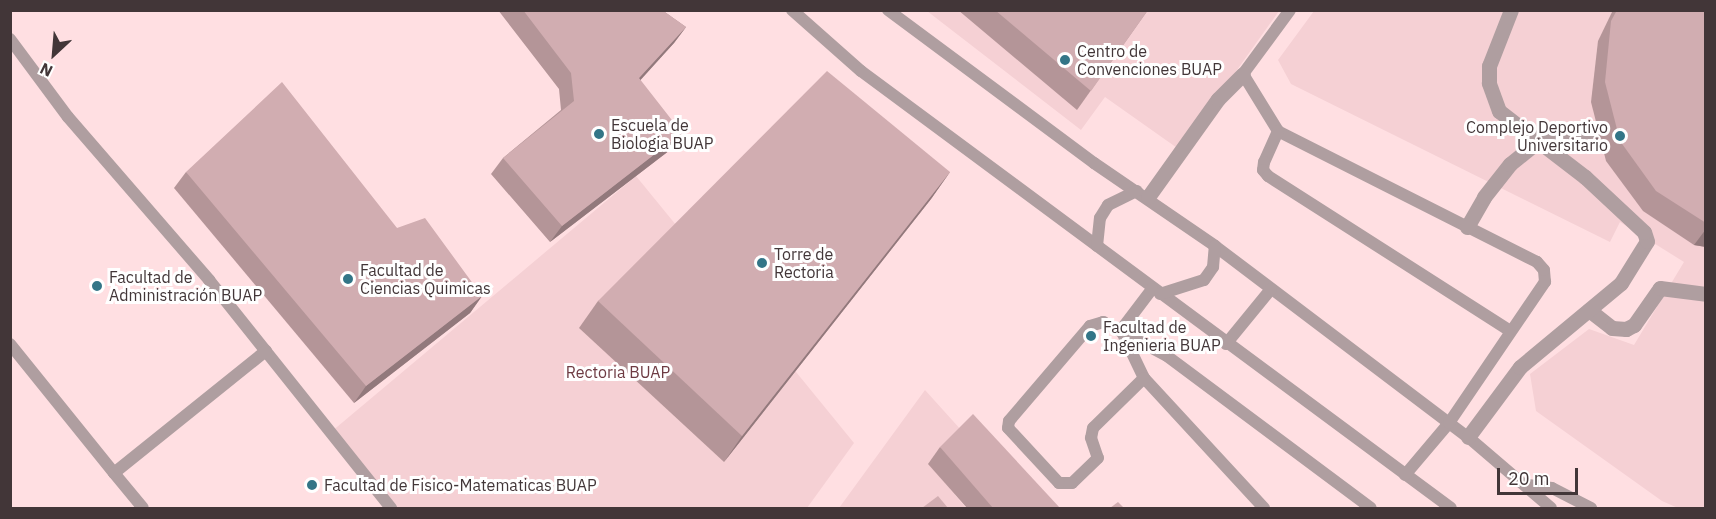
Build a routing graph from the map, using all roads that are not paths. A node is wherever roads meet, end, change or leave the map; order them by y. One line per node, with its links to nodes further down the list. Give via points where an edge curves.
1 (792, 10): 12 (lane, via 861,71)
2 (888, 10): 10 (lane, via 1094,163)
3 (1290, 10): 6 (lane)
4 (1511, 10): 9 (street, via 1489,66 1489,83 1499,111)
5 (10, 39): 22 (lane, via 68,117)
6 (1243, 74): 8 (lane); 10 (street, via 1218,99)
7 (1598, 130): 9 (street, via 1558,135)
8 (1278, 131): 11 (lane); 19 (lane, via 1263,170 1268,176)
9 (1536, 143): 11 (street, via 1510,164); 17 (street, via 1585,177 1644,232 1644,251 1621,282)
10 (1143, 194): 12 (lane, via 1108,205 1100,218); 13 (lane)
11 (1467, 227): 19 (lane, via 1537,262 1544,270 1545,282)
12 (1097, 246): 15 (lane)
13 (1215, 246): 14 (lane); 15 (lane, via 1213,267 1204,280)
14 (1270, 289): 21 (lane); 24 (lane)
15 (1156, 291): 18 (lane); 21 (lane)
16 (1706, 294): 17 (street, via 1660,288 1626,330 1612,328)
17 (1589, 309): 25 (street, via 1520,367)
18 (1121, 330): 23 (lane); 23 (lane, via 1103,322 1090,326 1009,421 1008,428 1059,483 1072,483 1098,458 1091,438 1093,428); 32 (lane, via 1167,356)
19 (1509, 330): 24 (lane)
20 (10, 344): 26 (lane)
21 (1226, 344): 27 (lane)
22 (266, 351): 26 (lane); 30 (lane)
23 (1144, 378): 31 (lane)
24 (1449, 423): 25 (lane); 27 (lane)
25 (1468, 437): 28 (lane)
26 (114, 474): 29 (lane)
27 (1406, 475): 33 (lane)
28 (1528, 485): 34 (lane); 35 (lane, via 1552,488)
29 (143, 508)
30 (391, 508)
31 (1264, 508)
32 (1371, 508)
33 (1451, 508)
34 (1551, 508)
35 (1591, 508)

